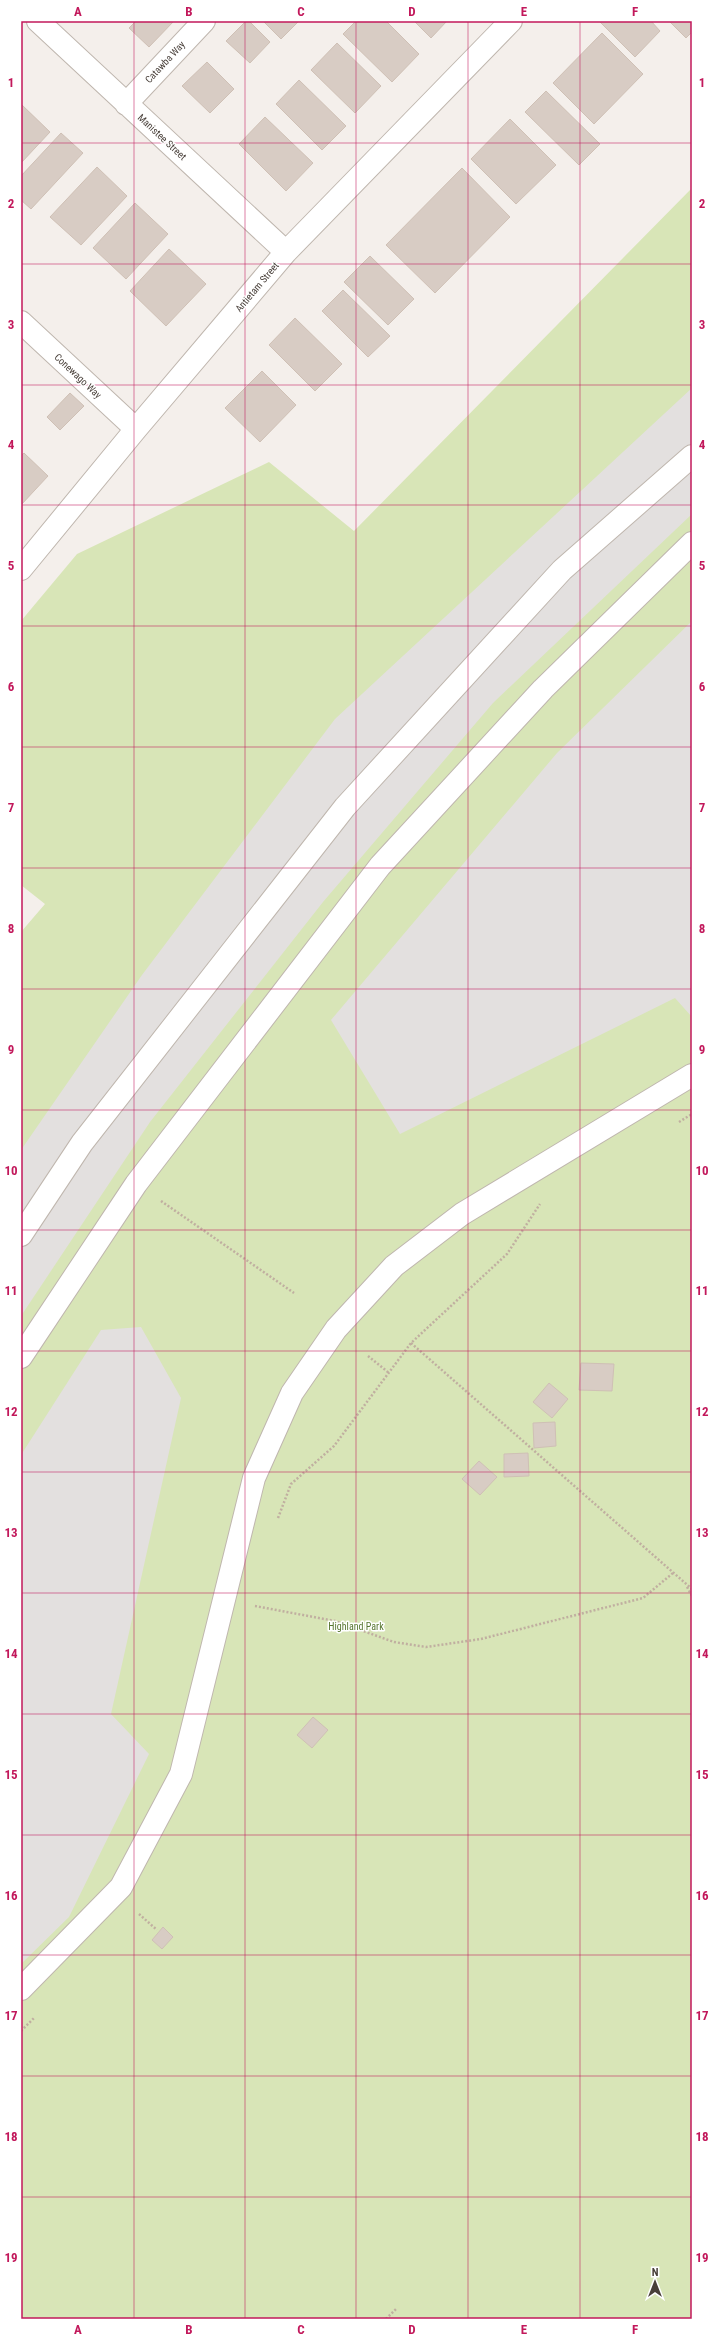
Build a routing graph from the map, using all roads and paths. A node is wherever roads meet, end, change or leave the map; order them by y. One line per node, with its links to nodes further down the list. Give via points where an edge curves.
1 (38, 21): 4 (street, Manistee Street)
2 (204, 21): 4 (street, Catawba Way)
3 (511, 21): 5 (street, Antietam Street)
4 (126, 104): 5 (street, Manistee Street)
5 (286, 252): 7 (street, Antietam Street)
6 (21, 322): 7 (street, Conewago Way)
7 (136, 429): 10 (street, Antietam Street)
8 (692, 456): 16 (street, via 562,570 345,807 82,1143)
9 (692, 543): 14 (street, via 544,689 380,866)
10 (21, 569)
11 (692, 1075): 32 (street, via 462,1214 394,1266 336,1329 292,1393 254,1478 181,1774 121,1887)
12 (692, 1114): 13 (path)
13 (672, 1126)
14 (136, 1184): 17 (path); 20 (street)
15 (542, 1201): 18 (path, via 507,1254)
16 (21, 1235)
17 (294, 1293)
18 (411, 1343): 21 (path); 23 (path)
19 (368, 1356): 21 (path)
20 (21, 1357)
21 (389, 1373): 22 (path, via 334,1446 291,1484)
22 (275, 1526)
23 (673, 1573): 24 (path); 28 (path, via 643,1598 480,1639 426,1647 394,1642 335,1621)
24 (685, 1585): 25 (path); 26 (path)
25 (692, 1589)
26 (692, 1596)
27 (257, 1599): 28 (path)
28 (255, 1606): 29 (path)
29 (254, 1614)
30 (139, 1914): 31 (path)
31 (157, 1930)
32 (21, 1988)
33 (396, 2309): 34 (path)
34 (386, 2319)

